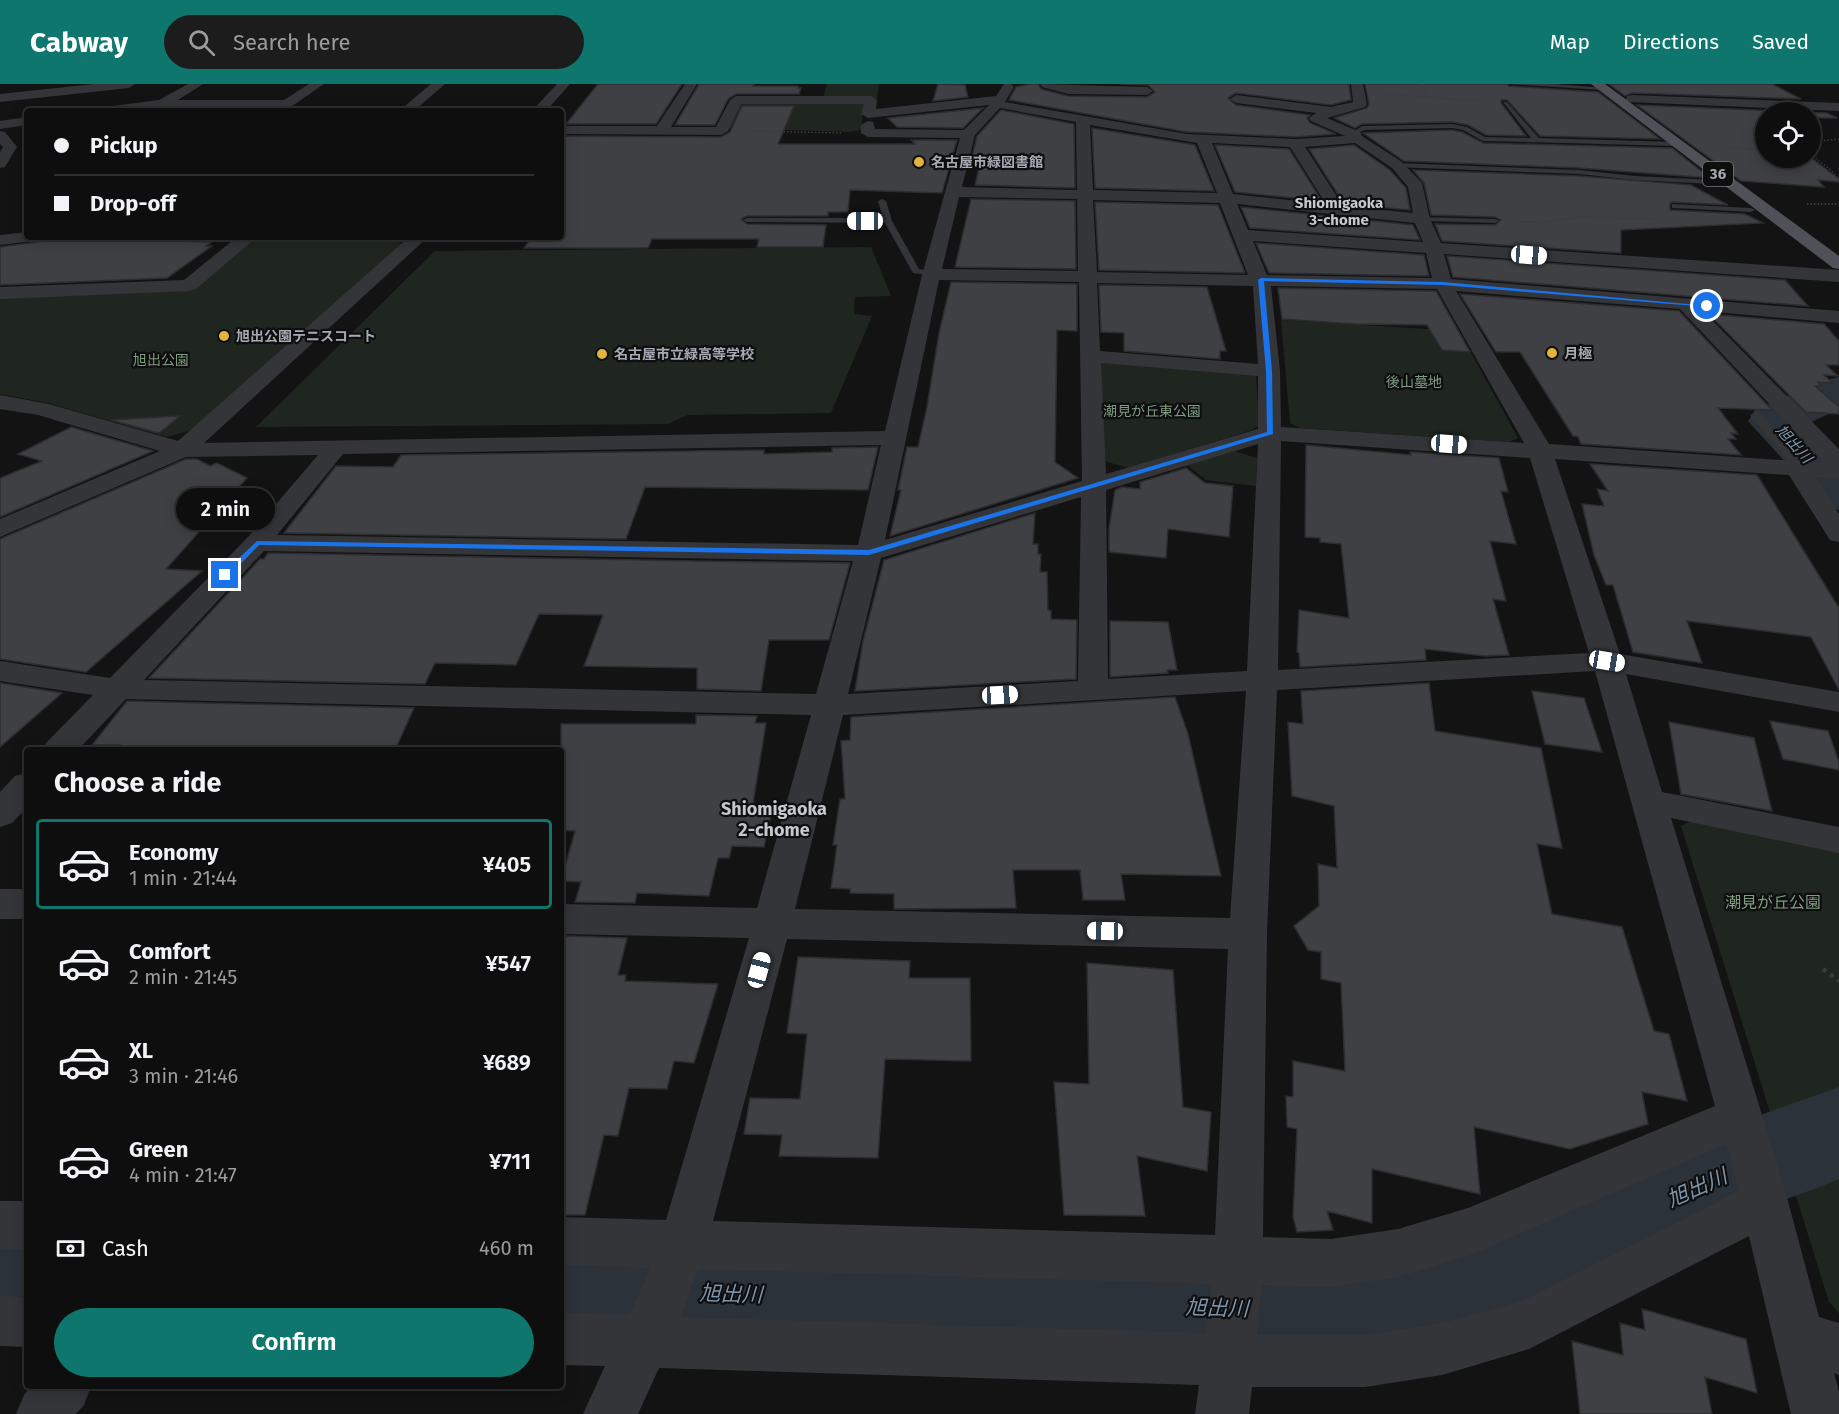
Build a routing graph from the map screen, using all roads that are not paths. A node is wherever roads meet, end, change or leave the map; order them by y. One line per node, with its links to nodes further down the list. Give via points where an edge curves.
1 (129, 84): 15 (street)
2 (198, 84): 23 (street)
3 (318, 84): 27 (street)
4 (439, 84): 28 (street)
5 (564, 84): 29 (street)
6 (691, 84): 38 (street)
7 (821, 84): 18 (street)
8 (1046, 84): 11 (street, via 1068,90)
9 (1512, 84): 10 (lane)
10 (1604, 85): 17 (main road, 36); 46 (main road, 36)
11 (1141, 88): 19 (street)
12 (1358, 88): 30 (street, via 1360,104)
13 (1738, 88): 22 (street)
14 (1003, 96): 31 (street); 33 (street); 39 (street)
15 (0, 98)
16 (1236, 99): 30 (street)
17 (1632, 99): 21 (street); 68 (main road, 36)
18 (817, 100): 31 (street, via 871,100); 38 (street, via 736,100 722,131)
19 (1162, 100)
20 (1505, 102): 43 (lane)
21 (1755, 102)
22 (1774, 102)
23 (162, 104): 26 (street); 27 (street)
24 (1821, 106): 25 (street)
25 (1839, 107)
26 (129, 108)
27 (281, 108)
28 (410, 108)
29 (542, 108)
30 (1331, 111): 41 (street, via 1316,118)
31 (868, 114): 39 (street, via 868,133)
32 (1153, 114): 36 (street)
33 (1083, 119): 36 (street); 52 (street)
34 (24, 121): 35 (street)
35 (0, 125)
36 (1137, 129): 42 (street)
37 (564, 130): 38 (street)
38 (662, 130)
39 (968, 134): 51 (street)
40 (0, 135): 47 (street)
41 (1355, 136): 43 (lane, via 1362,128 1443,125 1465,128 1482,138); 44 (street); 49 (street)
42 (1203, 139): 44 (street); 53 (street)
43 (1536, 139): 46 (lane)
44 (1295, 142): 56 (street, via 1334,202)
45 (24, 144): 47 (street)
46 (1677, 144): 69 (main road, 36)
47 (5, 147): 48 (street)
48 (0, 164)
49 (1397, 165): 50 (lane); 58 (street, via 1416,186)
50 (1713, 182)
51 (952, 192): 52 (street); 70 (street)
52 (1085, 195): 53 (street); 71 (street)
53 (1227, 198): 56 (street); 62 (street)
54 (882, 201): 60 (lane)
55 (1675, 206): 57 (lane)
56 (1335, 210): 58 (street)
57 (1751, 210)
58 (1422, 219): 61 (lane); 67 (street)
59 (747, 220): 60 (lane)
60 (888, 221): 70 (lane, via 915,271)
61 (1495, 221)
62 (1241, 235): 67 (street); 73 (street)
63 (24, 237): 64 (street)
64 (0, 240)
65 (244, 240): 75 (street, via 189,285)
66 (416, 240): 87 (street)
67 (1434, 248): 72 (street); 74 (street)
68 (1839, 248)
69 (1839, 264)
70 (932, 274): 71 (street); 85 (street)
71 (1088, 276): 73 (street); 78 (street)
72 (1839, 276)
73 (1261, 280): 74 (street); 79 (street)
74 (1443, 284): 76 (street); 88 (street)
75 (0, 293)
76 (1685, 304): 77 (street); 89 (street, via 1792,414)
77 (1839, 316)
78 (1089, 356): 79 (street); 91 (street)
79 (1269, 371): 84 (street)
80 (0, 402): 81 (street)
81 (41, 409): 83 (street); 87 (street)
82 (1756, 415): 90 (lane)
83 (10, 424)
84 (1270, 433): 88 (street); 91 (street); 98 (street)
85 (896, 438): 86 (street); 95 (street)
86 (336, 448): 87 (street); 94 (street)
87 (182, 450): 92 (street)
88 (1540, 450): 90 (street); 96 (street)
89 (1837, 468): 90 (street)
90 (1802, 469): 93 (street)
91 (1094, 485): 95 (street); 100 (street)
92 (0, 529)
93 (1839, 534)
94 (257, 543): 95 (street); 99 (street)
95 (869, 553): 102 (street)
96 (1607, 661): 98 (street); 101 (street); 105 (street)
97 (0, 671): 99 (street)
98 (1261, 681): 100 (street); 112 (street)
99 (116, 689): 102 (street); 103 (street)
100 (1093, 690): 102 (street)
101 (1839, 702)
102 (829, 705): 111 (street)
103 (62, 747)
104 (24, 788): 106 (street)
105 (1647, 801): 107 (street); 113 (street)
106 (0, 814)
107 (1839, 840)
108 (0, 904): 109 (street)
109 (24, 904)
110 (564, 919): 111 (street)
111 (772, 925): 112 (street); 118 (street)
112 (1248, 934): 119 (street)
113 (1743, 1128): 114 (street); 119 (street, via 1438,1242 1398,1253 1331,1263)
114 (1763, 1196): 119 (street, via 1529,1324 1442,1349 1365,1361); 124 (street)
115 (0, 1225): 116 (street)
116 (24, 1225)
117 (564, 1240): 118 (street)
118 (679, 1255): 119 (street); 122 (street)
119 (1233, 1308): 122 (street); 128 (street)
120 (0, 1321): 121 (street)
121 (24, 1322)
122 (650, 1327): 123 (street); 127 (street)
123 (564, 1339)
124 (1820, 1344): 129 (street)
125 (63, 1389): 126 (street)
126 (43, 1414)
127 (610, 1414)
128 (1222, 1414)
129 (1818, 1414)

